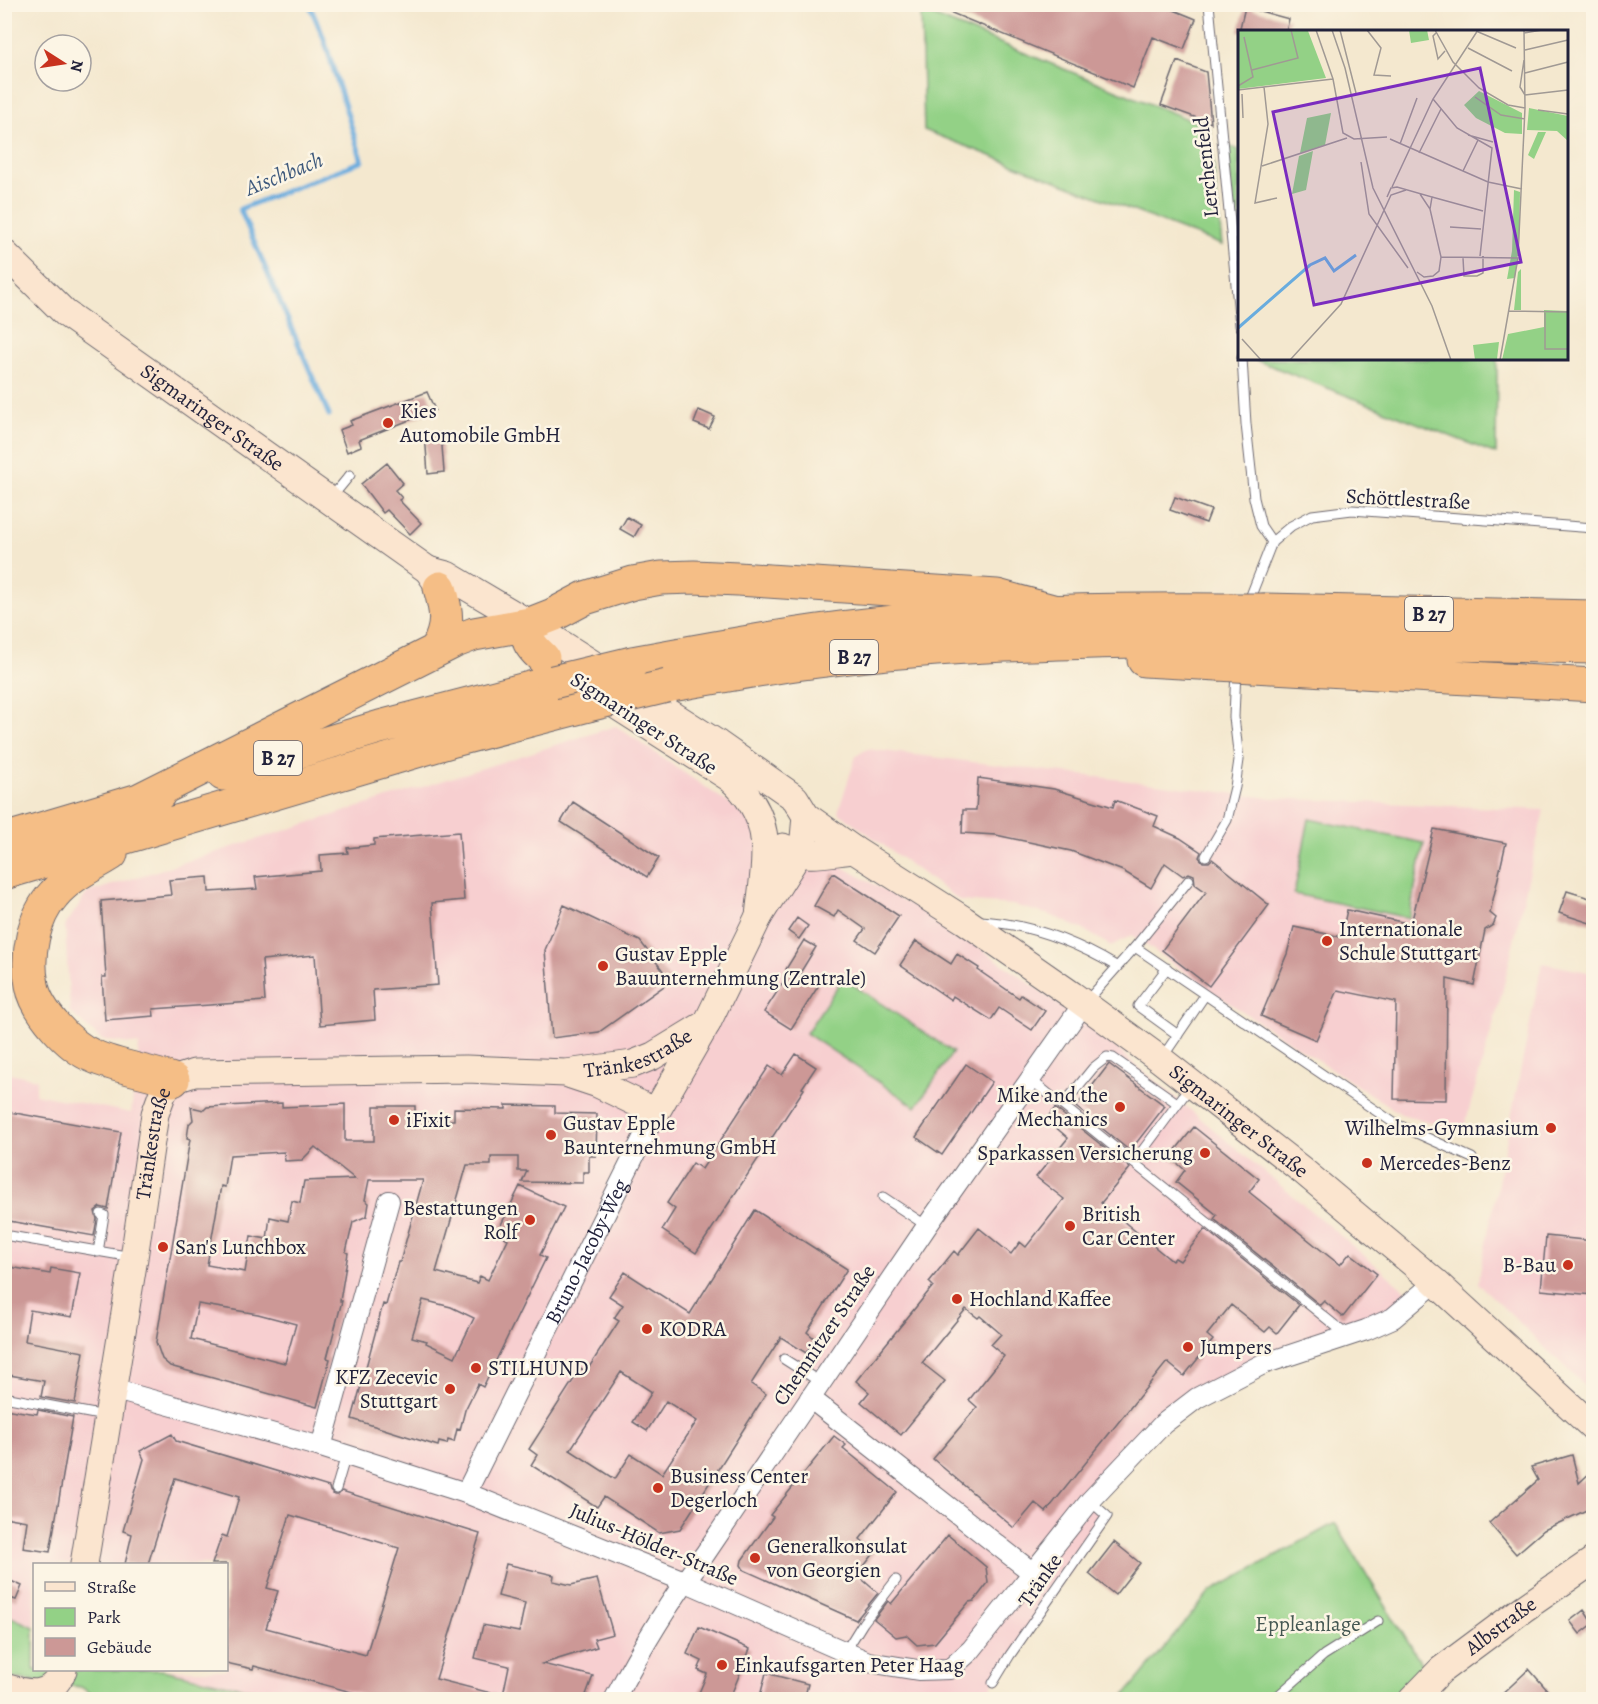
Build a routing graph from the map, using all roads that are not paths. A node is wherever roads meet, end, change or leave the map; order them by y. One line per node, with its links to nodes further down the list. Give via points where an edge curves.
1 (1209, 4): 3 (lane, Lerchenfeld)
2 (4, 253): 6 (main road, Sigmaringer Straße, via 65,314)
3 (1238, 315)
4 (1242, 360): 8 (lane, via 1254,498 1261,526)
5 (350, 475): 6 (lane)
6 (330, 500): 9 (main road, Sigmaringer Straße)
7 (1593, 528): 8 (lane, Schöttlestraße, via 1352,510 1312,515)
8 (1272, 542): 14 (lane, Schöttlestraße, via 1250,595)
9 (434, 579): 12 (main road, Sigmaringer Straße, via 447,575); 15 (highway, via 446,610)
10 (1056, 612): 12 (highway, B 27, via 997,596 694,577 661,578 609,590 553,615); 14 (highway, B 27); 16 (highway, B 27, bridge, via 864,625 632,663)
11 (1593, 617): 14 (highway, B 27)
12 (514, 626): 15 (highway, via 474,634); 16 (highway, via 527,634); 19 (main road, Sigmaringer Straße, via 718,744 795,798)
13 (1593, 646): 14 (highway, B 27)
14 (1240, 647): 17 (highway); 20 (highway, B 27, bridge, via 1155,662 1042,643 832,659 736,673 667,686 454,740); 25 (lane, Schöttlestraße, via 1234,717 1239,760 1235,788 1227,820)
15 (437, 649): 18 (highway)
16 (548, 670): 18 (highway, B 27, via 380,727); 21 (main road, Sigmaringer Straße, via 730,778 744,790 758,812)
17 (1593, 685)
18 (139, 800): 22 (highway, B 27)
19 (806, 816): 23 (main road, Sigmaringer Straße); 24 (main road, Bruno-Jacoby-Weg)
20 (148, 831): 26 (highway, B 27); 40 (highway, via 54,893 34,934 29,960 32,987 46,1015 67,1040 93,1056)
21 (764, 834): 24 (main road); 28 (main road, Bruno-Jacoby-Weg)
22 (4, 840)
23 (855, 850): 24 (main road); 29 (main road, Sigmaringer Straße)
24 (798, 854): 28 (main road, Bruno-Jacoby-Weg)
25 (1206, 856)
26 (4, 873)
27 (1189, 880): 30 (lane)
28 (759, 916): 35 (main road, Bruno-Jacoby-Weg)
29 (963, 920): 31 (lane, via 1032,928 1091,951); 34 (main road, Sigmaringer Straße)
30 (1135, 947): 31 (lane); 32 (lane)
31 (1116, 966): 34 (lane)
32 (1167, 968): 33 (lane); 36 (lane, via 1138,1006)
33 (1205, 995): 36 (lane); 44 (lane, via 1394,1123)
34 (1084, 1004): 37 (main road, Sigmaringer Straße); 39 (street, Chemnitzer Straße)
35 (707, 1023): 38 (main road, Tränkestraße, via 633,1064); 43 (main road, Bruno-Jacoby-Weg)
36 (1178, 1035): 37 (lane)
37 (1161, 1060): 41 (main road, Sigmaringer Straße)
38 (566, 1073): 40 (main road, Tränkestraße, via 466,1069 195,1073); 43 (main road, Tränkestraße)
39 (1030, 1079): 42 (lane); 49 (street, Chemnitzer Straße)
40 (173, 1080): 52 (main road, Tränkestraße, via 163,1092 155,1114)
41 (1185, 1094): 42 (lane, via 1107,1057); 45 (lane); 53 (main road, Sigmaringer Straße, via 1303,1171)
42 (1063, 1105): 45 (lane)
43 (656, 1112): 64 (street, Bruno-Jacoby-Weg)
44 (1472, 1158)
45 (1134, 1162): 54 (lane)
46 (883, 1197): 49 (lane)
47 (389, 1202): 61 (street)
48 (101, 1214): 51 (lane, via 104,1215)
49 (927, 1226): 57 (street, Chemnitzer Straße)
50 (4, 1234): 51 (lane)
51 (98, 1252): 52 (lane)
52 (134, 1258): 56 (main road, Tränkestraße)
53 (1434, 1281): 54 (street, Julius-Hölder-Straße, via 1393,1318); 60 (main road, Sigmaringer Straße)
54 (1348, 1336): 65 (street, Julius-Hölder-Straße, via 1263,1364 1197,1398 1163,1424)
55 (784, 1359): 57 (lane)
56 (112, 1389): 59 (main road, Tränkestraße); 61 (street, Julius-Hölder-Straße)
57 (815, 1390): 68 (street); 70 (street, Chemnitzer Straße)
58 (4, 1397): 59 (lane)
59 (108, 1417): 67 (main road, Tränkestraße)
60 (1593, 1428)
61 (321, 1447): 62 (street, Julius-Hölder-Straße)
62 (346, 1455): 63 (lane); 64 (street, Julius-Hölder-Straße)
63 (336, 1489)
64 (466, 1493): 70 (street, Julius-Hölder-Straße)
65 (1090, 1501): 68 (street, Julius-Hölder-Straße); 73 (lane, Tränke, via 1107,1516)
66 (1593, 1560): 78 (main road, Albstraße, via 1441,1670)
67 (84, 1563)
68 (1033, 1573): 72 (street, Julius-Hölder-Straße, via 971,1650 950,1669 918,1670 868,1662)
69 (896, 1580): 72 (lane)
70 (684, 1581): 72 (street, Julius-Hölder-Straße); 76 (street, Chemnitzer Straße)
71 (1378, 1622): 77 (lane, via 1324,1655)
72 (845, 1652)
73 (993, 1683)
74 (58, 1686): 75 (main road, via 36,1693)
75 (4, 1688)
76 (614, 1700)
77 (1273, 1700)
78 (1412, 1700)

